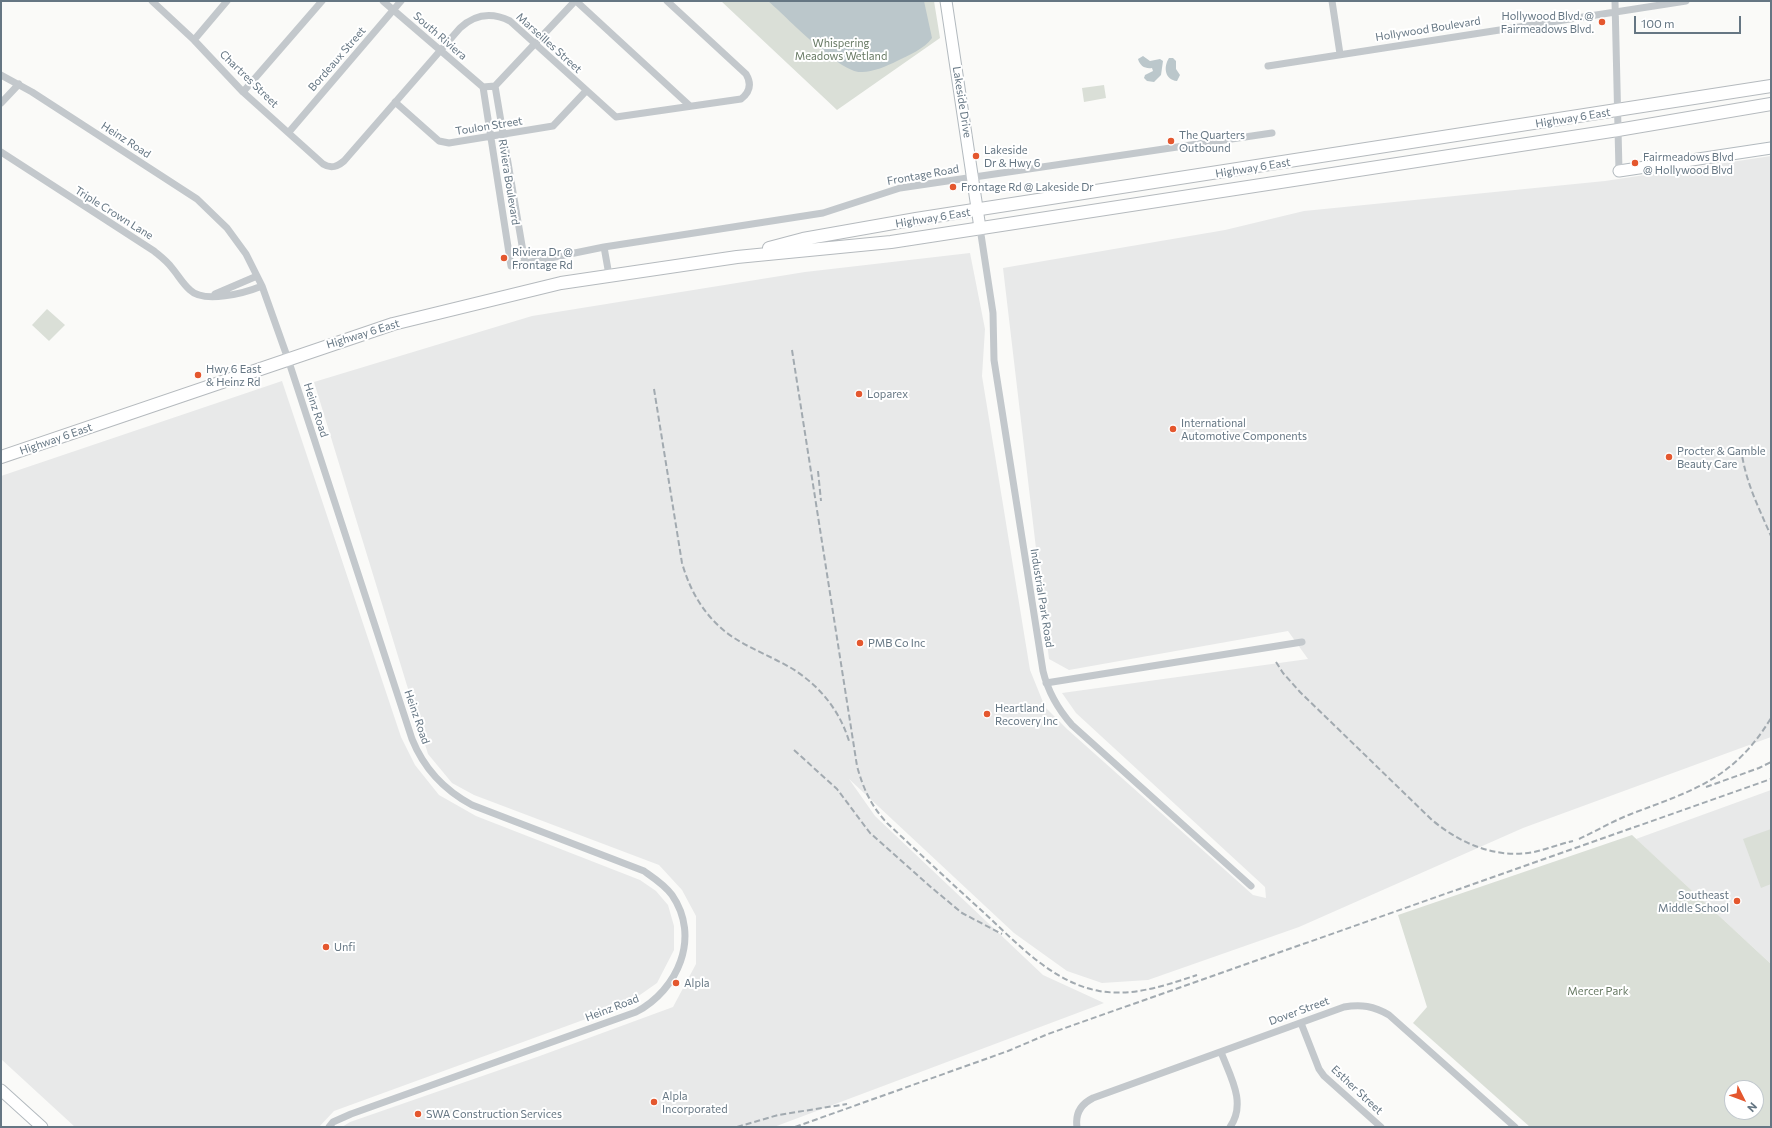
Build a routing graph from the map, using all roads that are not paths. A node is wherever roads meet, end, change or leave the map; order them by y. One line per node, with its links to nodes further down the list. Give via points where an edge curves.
1 (152, 1): 14 (street, Chartres Street)
2 (227, 1): 14 (street)
3 (322, 1): 25 (street)
4 (383, 1): 12 (street, South Riviera)
5 (402, 1): 12 (street, Bordeaux Street)
6 (575, 1): 15 (street); 29 (street)
7 (666, 1): 29 (street, Marseilles Street, via 749,79 749,89 741,99)
8 (946, 1): 40 (street, Lakeside Drive)
9 (1332, 1): 17 (street)
10 (1615, 1): 13 (street)
11 (1686, 1): 13 (street, Hollywood Boulevard)
12 (393, 10): 16 (street, South Riviera); 32 (street, Bordeaux Street)
13 (1614, 12): 17 (street, Hollywood Boulevard); 30 (street)
14 (194, 40): 25 (street, Chartres Street)
15 (535, 44): 16 (street, Marseilles Street, via 510,21 488,15 476,17 465,23); 21 (street); 24 (street, Marseilles Street)
16 (440, 51): 23 (street, South Riviera); 26 (street, Marseilles Street)
17 (1340, 54): 18 (street, Hollywood Boulevard)
18 (1268, 66)
19 (1, 75): 20 (street, Heinz Road)
20 (19, 84): 27 (street); 47 (street, Heinz Road, via 197,199 218,217)
21 (495, 86): 23 (street); 34 (street, Riviera Boulevard)
22 (1771, 86): 30 (main road, Highway 6 East)
23 (483, 88): 35 (street, Riviera Boulevard)
24 (586, 91): 29 (street, Marseilles Street, via 616,117); 34 (street, Toulon Street, via 553,126)
25 (243, 92): 32 (street, Chartres Street)
26 (395, 102): 35 (street, Toulon Street, via 444,143); 38 (street, Marseilles Street, via 344,161)
27 (1, 103)
28 (1771, 104): 31 (main road, Highway 6 East)
29 (690, 106)
30 (1618, 112): 31 (street); 41 (main road, Highway 6 East)
31 (1618, 130): 39 (street); 42 (main road, Highway 6 East)
32 (289, 132): 38 (street, Chartres Street, via 323,164)
33 (1272, 133): 40 (street, Frontage Road)
34 (504, 135): 35 (street, Toulon Street); 45 (street, Riviera Boulevard)
35 (491, 136): 45 (street, Riviera Boulevard, via 511,266)
36 (1771, 148): 39 (street)
37 (1, 152): 49 (street, Triple Crown Lane, via 154,251 195,294)
38 (334, 167)
39 (1619, 171)
40 (973, 177): 41 (street, Lakeside Drive); 43 (street, Frontage Road, via 900,188 823,213)
41 (978, 211): 42 (street, Lakeside Drive); 44 (main road, Highway 6 East, via 803,239)
42 (980, 228): 44 (main road, Highway 6 East, via 890,242); 53 (street, Industrial Park Road, via 993,313 994,360)
43 (604, 247): 45 (street, Riviera Boulevard); 46 (street)
44 (737, 257): 46 (main road, Highway 6 East)
45 (525, 263)
46 (609, 275): 50 (main road, Highway 6 East, via 526,291 415,319)
47 (258, 276): 48 (street, Heinz Road); 49 (street)
48 (262, 286): 49 (street, Triple Crown Lane, via 241,294); 50 (street, Heinz Road)
49 (209, 296)
50 (288, 358): 51 (main road, Highway 6 East); 59 (street, Heinz Road, via 412,739 430,773 449,791 472,805 644,871 664,885 671,894 680,910 686,937 683,958 675,977 666,990 646,1007 351,1114 333,1122)
51 (1, 457)
52 (1302, 642): 53 (street)
53 (1046, 683): 54 (street, Industrial Park Road, via 1054,702 1072,725)
54 (1251, 886)
55 (1301, 1022): 56 (street, Dover Street); 62 (street, Esther Street, via 1324,1076); 63 (street, Dover Street, via 1352,1005 1381,1010)
56 (1221, 1052): 60 (street, Dover Street, via 1093,1098 1080,1108); 61 (street, via 1238,1100 1237,1112)
57 (1, 1090): 58 (street)
58 (42, 1127)
59 (329, 1127)
60 (1077, 1127)
61 (1230, 1127)
62 (1381, 1127)
63 (1515, 1127)

